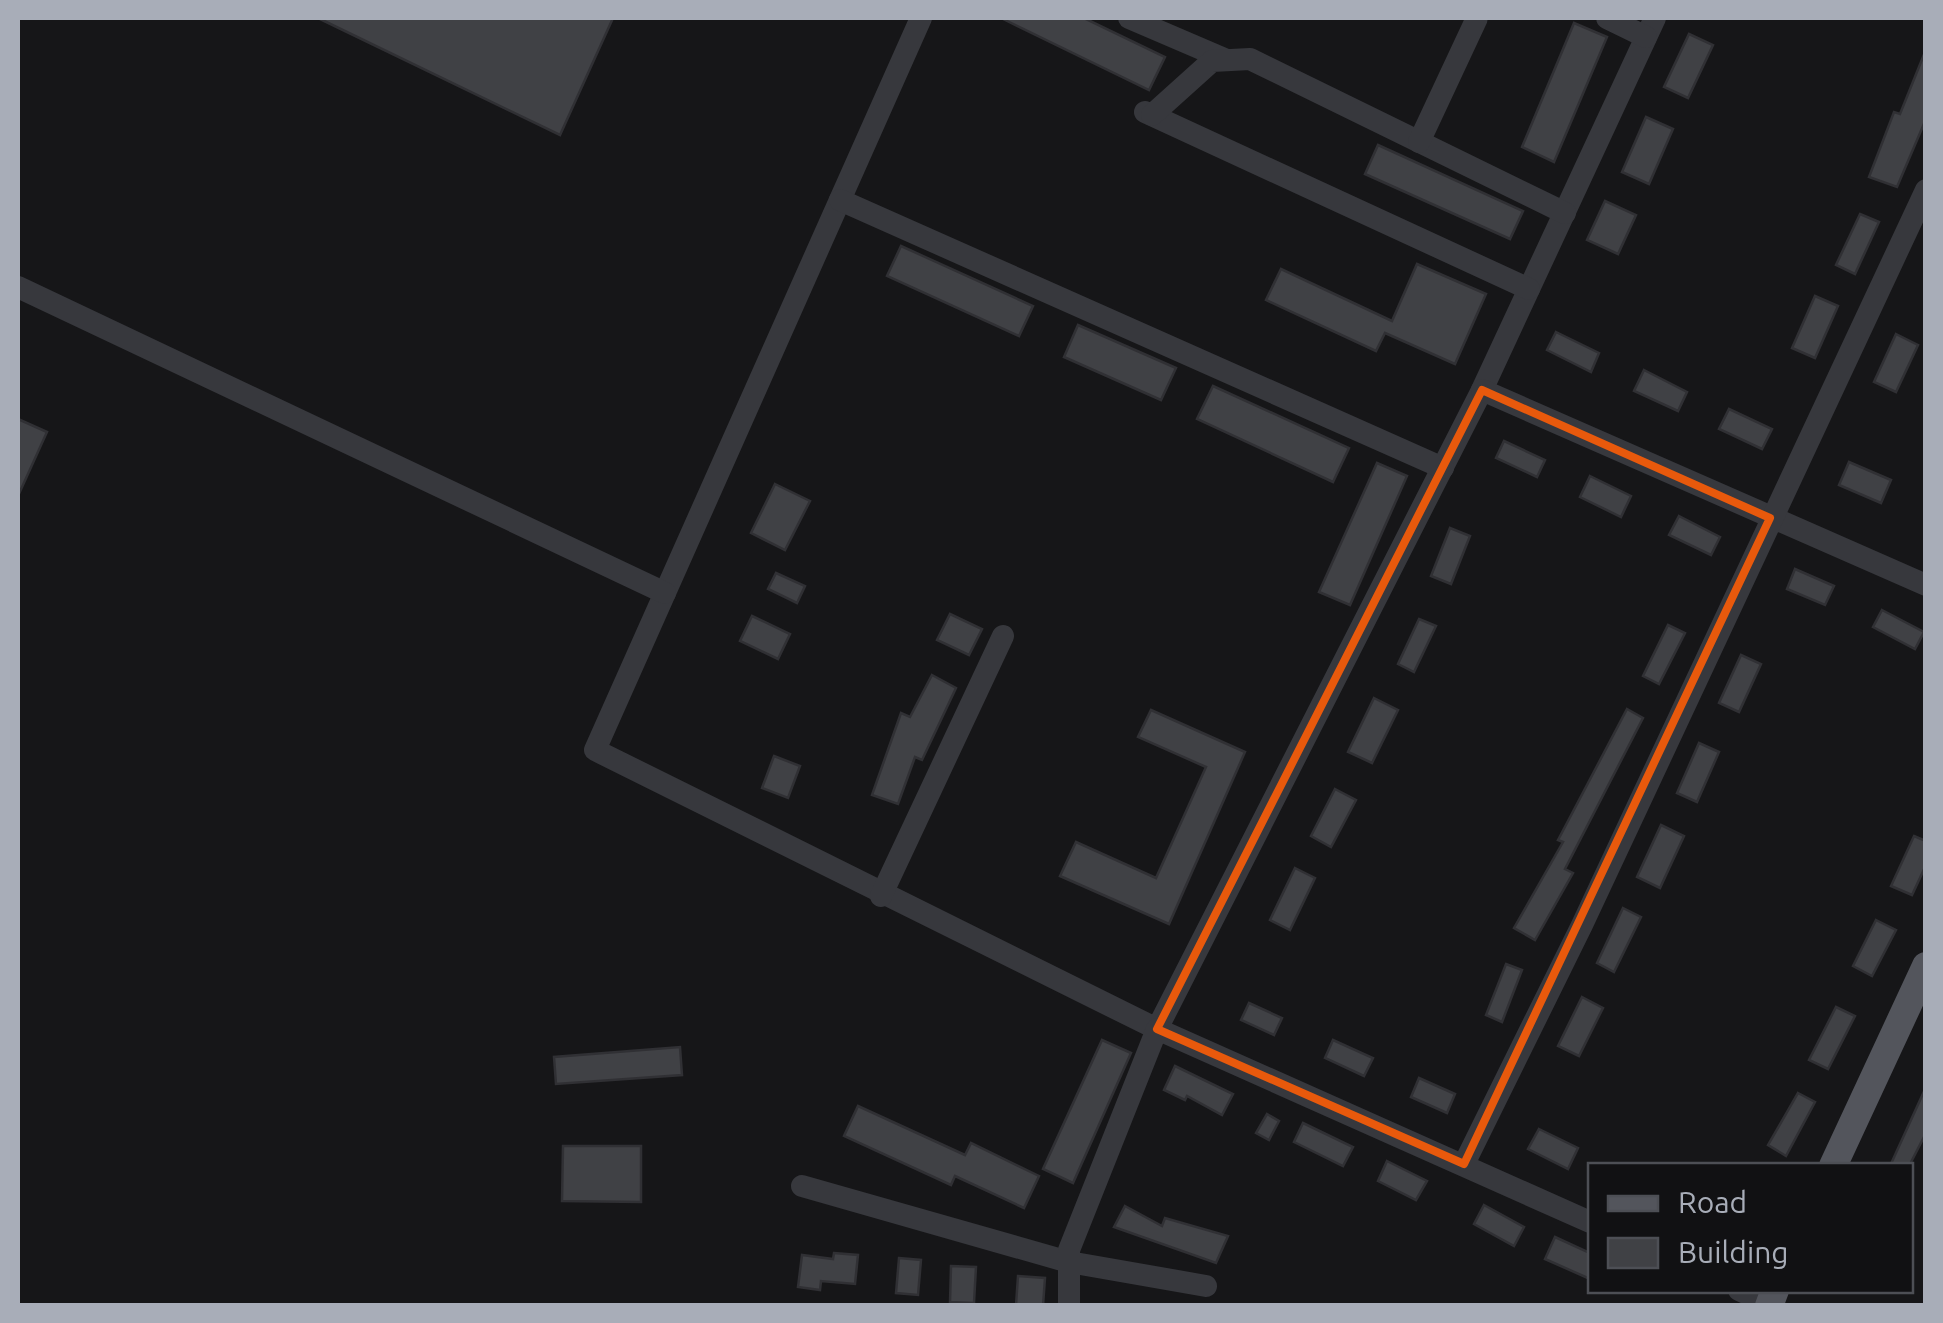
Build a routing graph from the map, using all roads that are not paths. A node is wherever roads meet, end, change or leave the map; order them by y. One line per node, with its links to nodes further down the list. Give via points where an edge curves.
1 (921, 18): 9 (street)
2 (1129, 18): 6 (street)
3 (1477, 18): 7 (street)
4 (1607, 18): 5 (street)
5 (1651, 27): 10 (street)
6 (1228, 60): 7 (street, via 1250,59); 12 (street, via 1212,61 1148,114)
7 (1419, 142): 10 (street)
8 (1926, 190): 15 (street)
9 (840, 200): 14 (street); 17 (street)
10 (1565, 213): 12 (street)
11 (18, 287): 17 (street)
12 (1529, 289): 13 (street)
13 (1482, 390): 14 (street); 15 (street)
14 (1442, 468): 21 (street)
15 (1770, 518): 16 (street); 23 (street)
16 (1926, 584)
17 (665, 594): 19 (street, via 595,750)
18 (1002, 636): 19 (street)
19 (882, 896): 21 (street)
20 (1926, 966): 22 (main road)
21 (1157, 1029): 23 (street); 26 (street)
22 (1834, 1163)
23 (1464, 1164): 25 (street)
24 (802, 1186): 26 (street)
25 (1588, 1221)
26 (1069, 1262): 27 (street); 30 (street)
27 (1206, 1286)
28 (1746, 1293): 29 (street)
29 (1769, 1305)
30 (1069, 1306)

